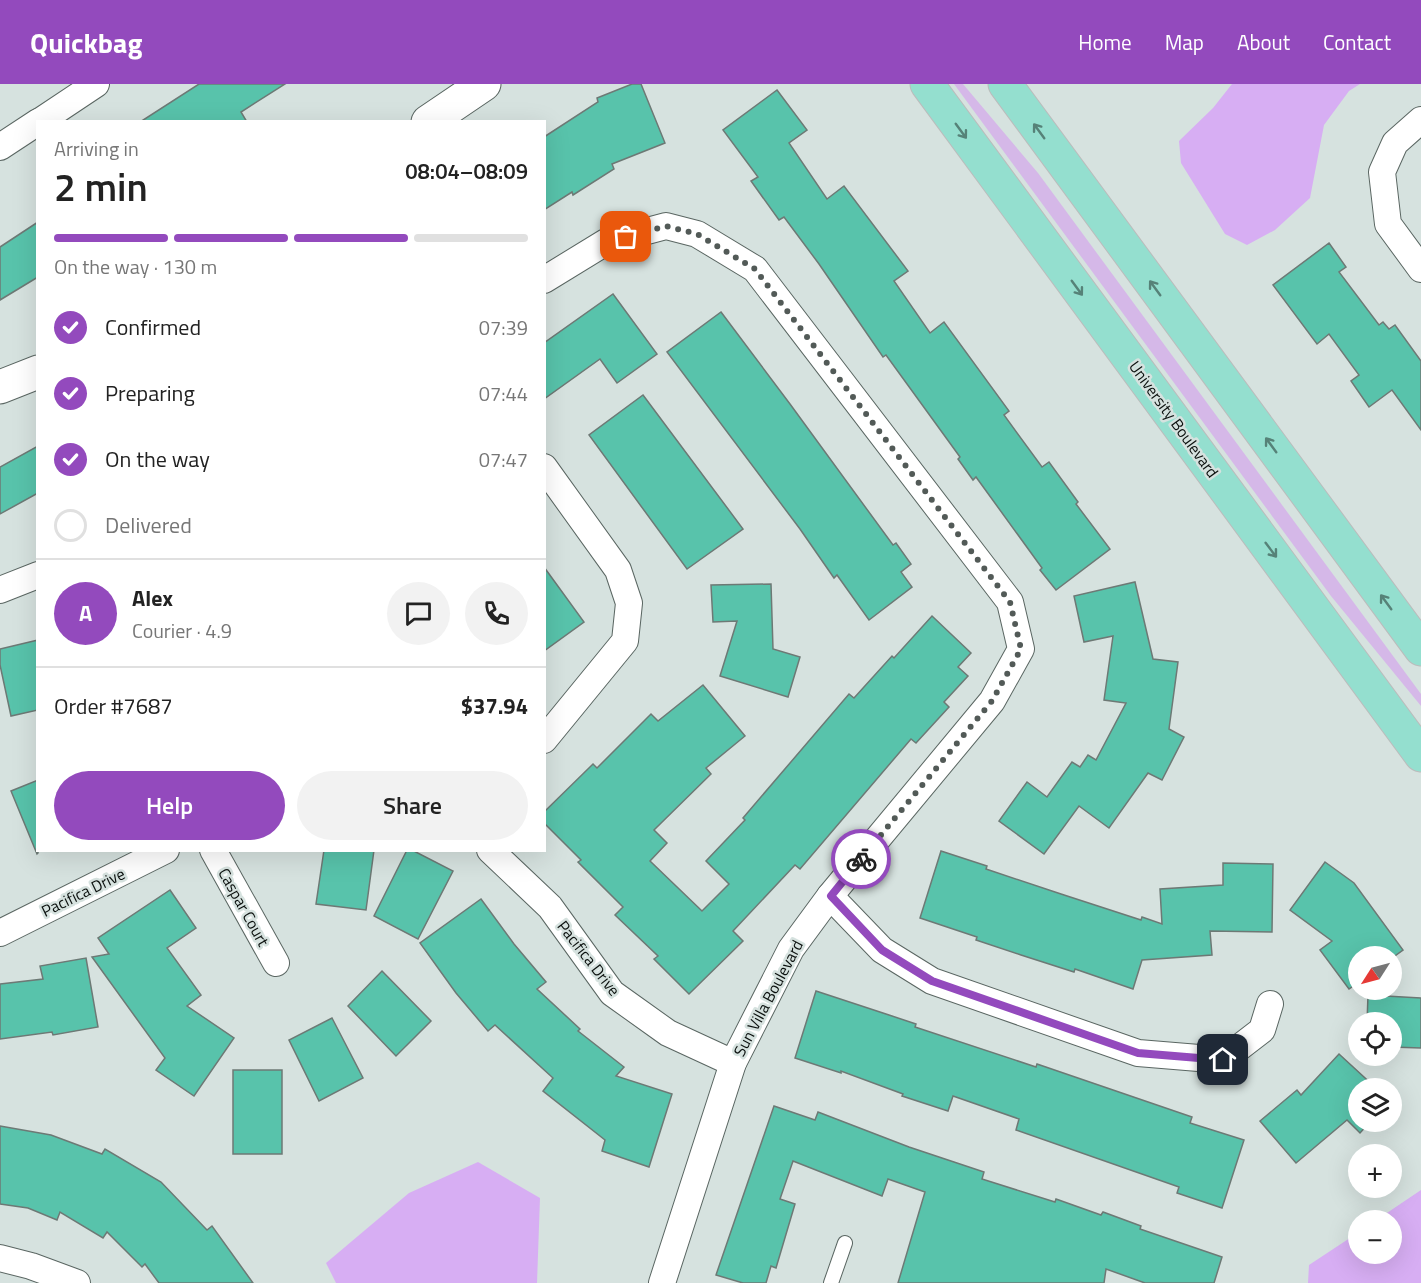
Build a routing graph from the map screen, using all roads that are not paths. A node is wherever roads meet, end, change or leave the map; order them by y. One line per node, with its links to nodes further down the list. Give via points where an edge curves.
1 (96, 84): 5 (street)
2 (484, 84): 6 (street)
3 (927, 84): 18 (main road, University Boulevard, one-way to 18)
4 (1005, 84): 17 (main road, one-way to 4)
5 (41, 120)
6 (431, 120)
7 (1421, 120): 10 (street, via 1395,143 1382,172 1388,224)
8 (36, 123): 9 (street)
9 (0, 147)
10 (1421, 269)
11 (546, 279): 25 (street, Sun Villa Boulevard, via 606,242 666,226 697,234 755,269 1010,602 1021,649 992,701)
12 (36, 373): 13 (street)
13 (0, 387)
14 (546, 471): 19 (street, via 618,570 629,603 625,641)
15 (36, 576): 16 (street)
16 (0, 590)
17 (1421, 649)
18 (1349, 655): 20 (main road); 21 (main road, University Boulevard)
19 (546, 738)
20 (1421, 741)
21 (1421, 755)
22 (162, 852): 26 (street, Pacifica Drive)
23 (214, 852): 27 (street, Caspar Court)
24 (492, 852): 29 (street, Pacifica Drive, via 550,907 612,993 668,1033)
25 (831, 896): 28 (street, via 882,950 932,981 1138,1053 1223,1060 1262,1030); 29 (street, Sun Villa Boulevard, via 791,949)
26 (0, 933)
27 (276, 963)
28 (1270, 1004)
29 (733, 1063): 33 (street, Sun Villa Boulevard)
30 (845, 1243): 34 (lane)
31 (0, 1258): 32 (street)
32 (78, 1283)
33 (662, 1283)
34 (831, 1283)

